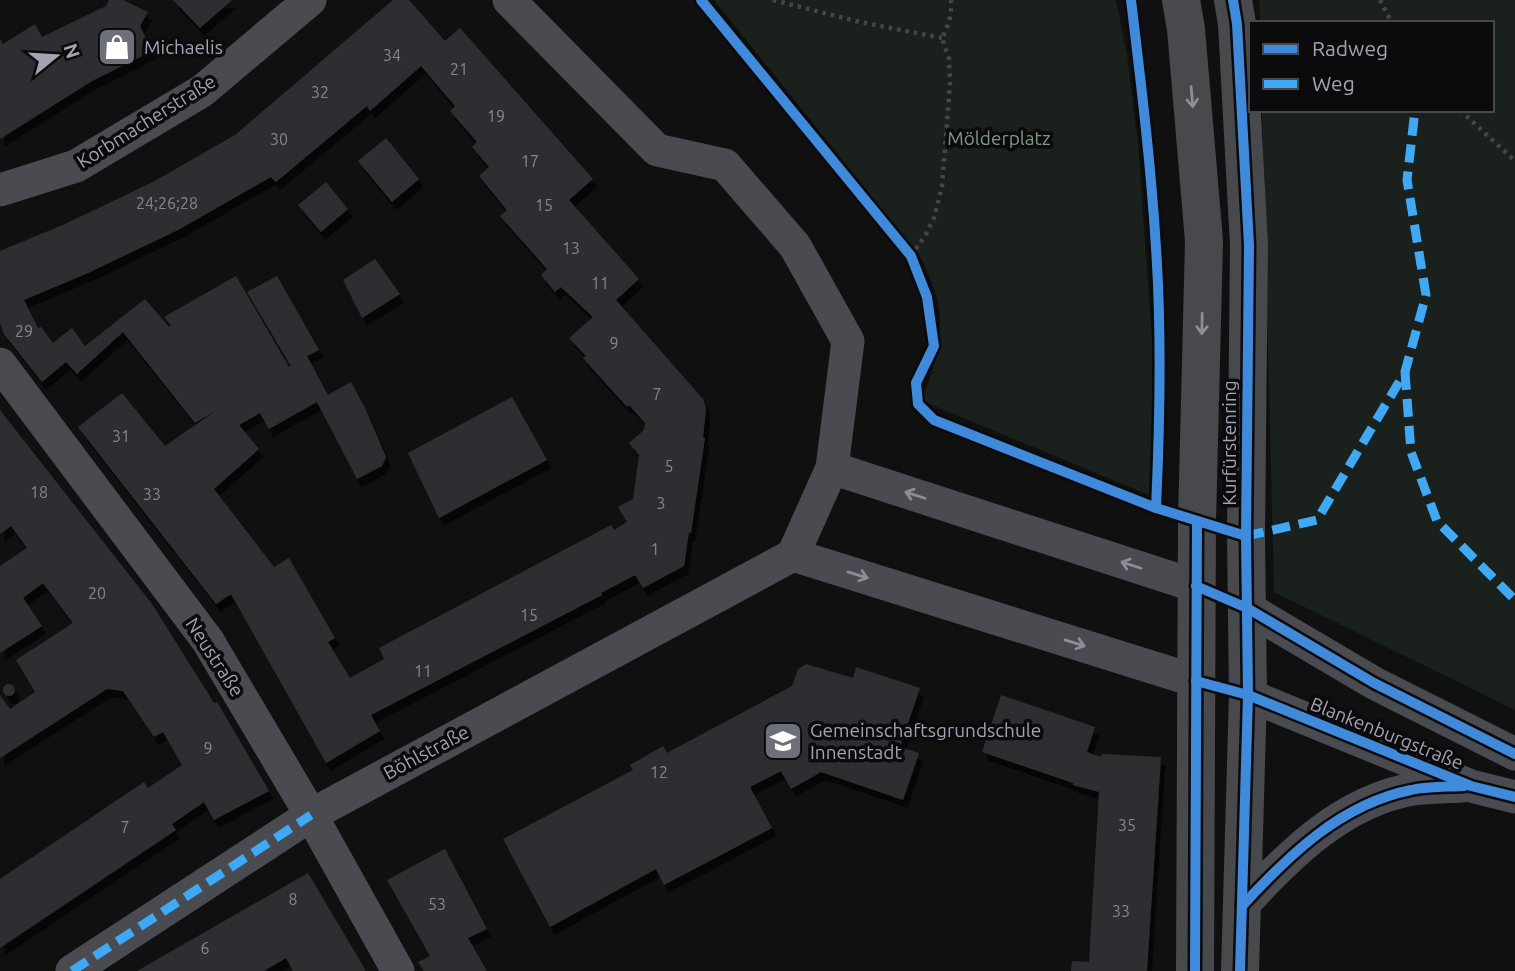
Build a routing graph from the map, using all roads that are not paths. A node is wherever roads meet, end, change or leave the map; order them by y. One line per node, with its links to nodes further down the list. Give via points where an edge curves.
1 (310, 0): 5 (street, Korbmacherstraße, via 202,91 76,166)
2 (509, 0): 7 (street, via 656,150 725,165 795,246 848,341)
3 (1181, 0): 9 (main road, Kurfürstenring, one-way to 9, via 1204,241)
4 (1233, 0): 10 (main road, Kurfürstenring, via 1249,245)
5 (0, 190)
6 (0, 364): 16 (street, Neustraße, via 208,641)
7 (832, 468): 8 (street); 9 (street, one-way to 7)
8 (793, 555): 11 (street, one-way to 11); 16 (street, Böhlstraße)
9 (1196, 586): 10 (main road); 11 (main road, Kurfürstenring)
10 (1247, 608): 12 (main road, Kurfürstenring); 13 (street, via 1374,683)
11 (1196, 681): 12 (main road); 20 (main road, Kurfürstenring)
12 (1248, 695): 14 (street, Blankenburgstraße); 17 (main road, Kurfürstenring)
13 (1515, 754)
14 (1471, 786): 15 (street, Blankenburgstraße); 17 (street, via 1415,789 1346,815 1303,845)
15 (1515, 797)
16 (311, 815): 18 (street, Böhlstraße); 19 (street, Neustraße)
17 (1242, 906): 21 (main road, Kurfürstenring)
18 (72, 971)
19 (398, 971)
20 (1195, 971)
21 (1240, 971)

